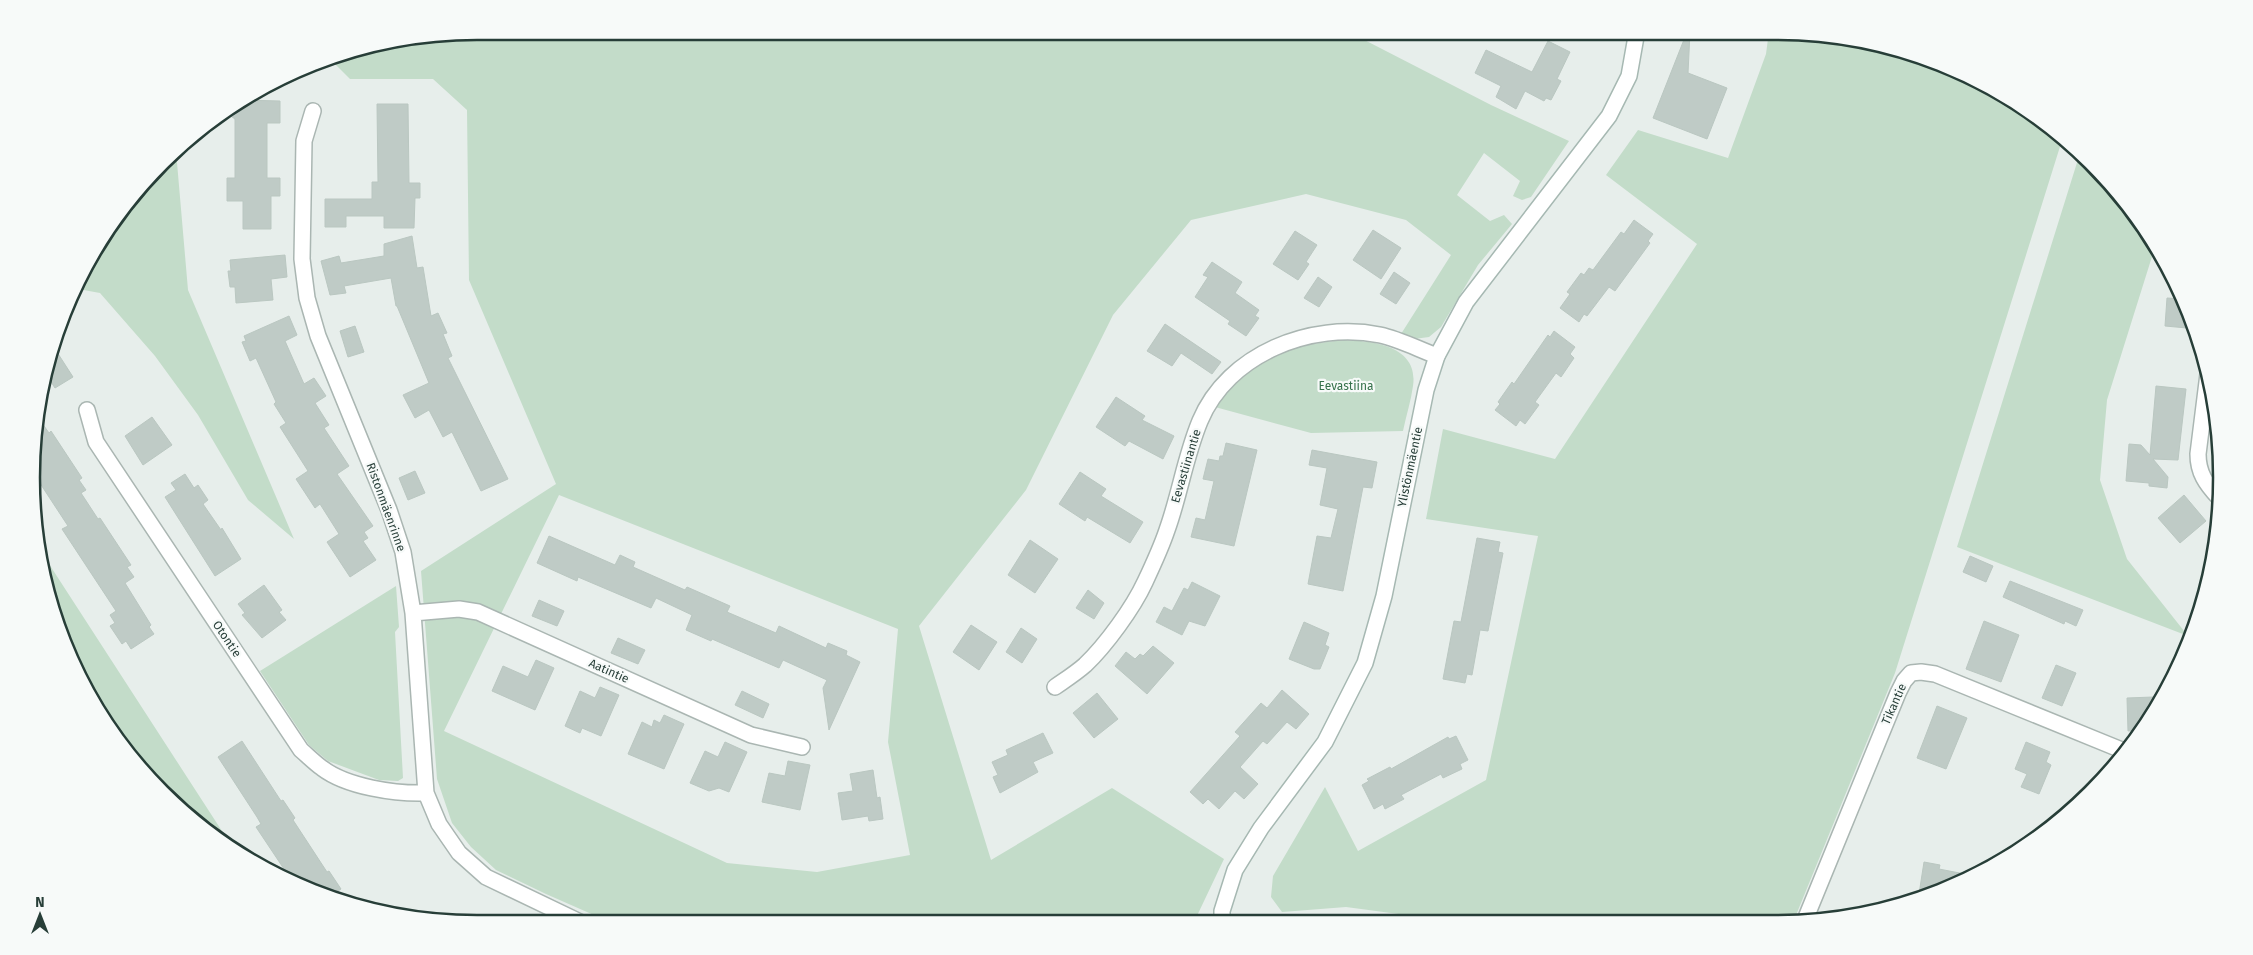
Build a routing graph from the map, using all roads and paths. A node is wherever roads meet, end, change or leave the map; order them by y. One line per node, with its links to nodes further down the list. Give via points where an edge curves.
1 (1636, 40): 3 (street, Ylistönmäentie, via 1629,76 1609,116 1466,302)
2 (313, 111): 7 (street, Ristonmäenrinne, via 304,141 302,259 307,298 318,336 389,510 403,552)
3 (1437, 356): 8 (street, Eevastiinantie, via 1380,335 1344,331 1306,336 1250,359 1214,397 1200,419 1167,530 1144,584 1112,634 1084,665); 14 (street, Ylistönmäentie, via 1426,390 1384,596 1365,663 1326,742 1261,828 1235,870)
4 (2205, 395): 6 (street, via 2198,466)
5 (87, 410): 11 (street, Otontie, via 96,442 302,750 323,769 348,780 389,793)
6 (2213, 491)
7 (413, 613): 9 (street, Aatintie, via 460,609 478,612 751,735); 11 (street, Ristonmäenrinne)
8 (1055, 687)
9 (802, 747)
10 (2119, 749): 12 (street, Tikantie, via 1935,674 1911,673 1898,693)
11 (426, 793): 13 (street, Ristonmäenrinne, via 438,824 458,853 486,877)
12 (1807, 914)
13 (564, 915)
14 (1222, 915)

